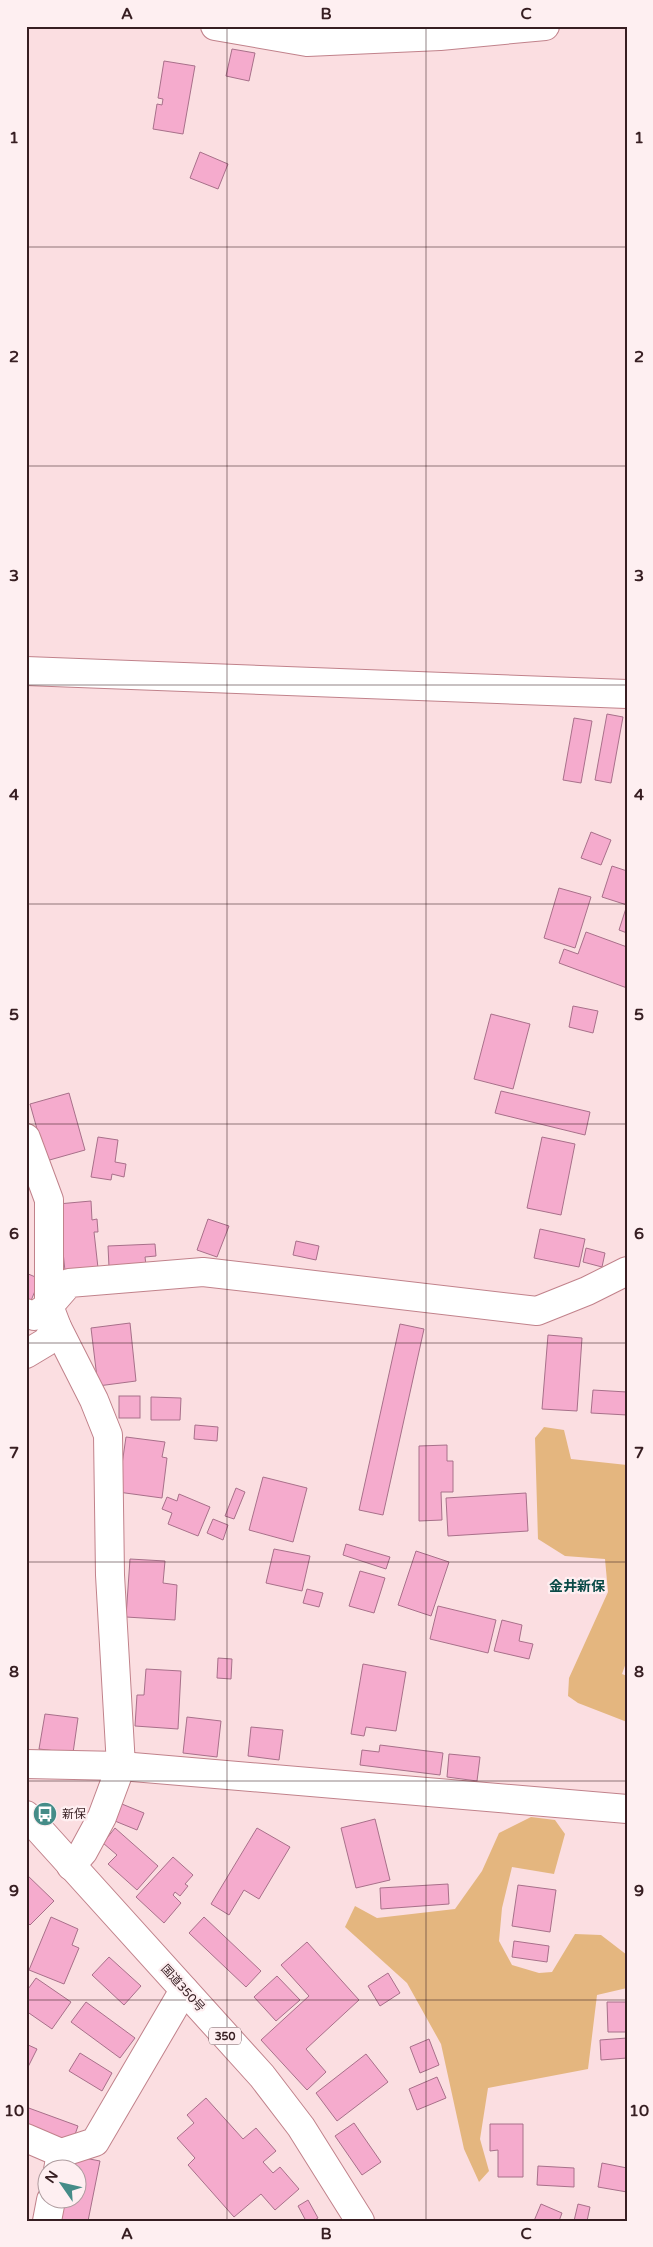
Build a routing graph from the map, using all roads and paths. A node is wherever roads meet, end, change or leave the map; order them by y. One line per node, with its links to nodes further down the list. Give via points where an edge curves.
1 (215, 26): 2 (main road, via 307,42 440,36)
2 (545, 26)
3 (26, 671): 4 (main road)
4 (627, 694)
5 (26, 1138): 7 (main road, via 49,1200)
6 (627, 1271): 7 (main road, via 537,1311 203,1272 69,1283)
7 (44, 1315): 8 (main road, via 46,1342); 10 (main road, via 94,1400 108,1435 110,1575)
8 (26, 1354)
9 (26, 1764): 10 (main road)
10 (121, 1766): 11 (main road); 13 (main road, via 102,1817 83,1852)
11 (627, 1809)
12 (26, 1815): 13 (main road, 国道350号 / 350)
13 (71, 1866): 14 (main road, 国道350号 / 350)
14 (184, 1990): 17 (main road, via 95,2142); 18 (main road, 国道350号 / 350, via 262,2076 301,2127)
15 (26, 2138): 16 (main road)
16 (59, 2160)
17 (62, 2160)
18 (360, 2221)

